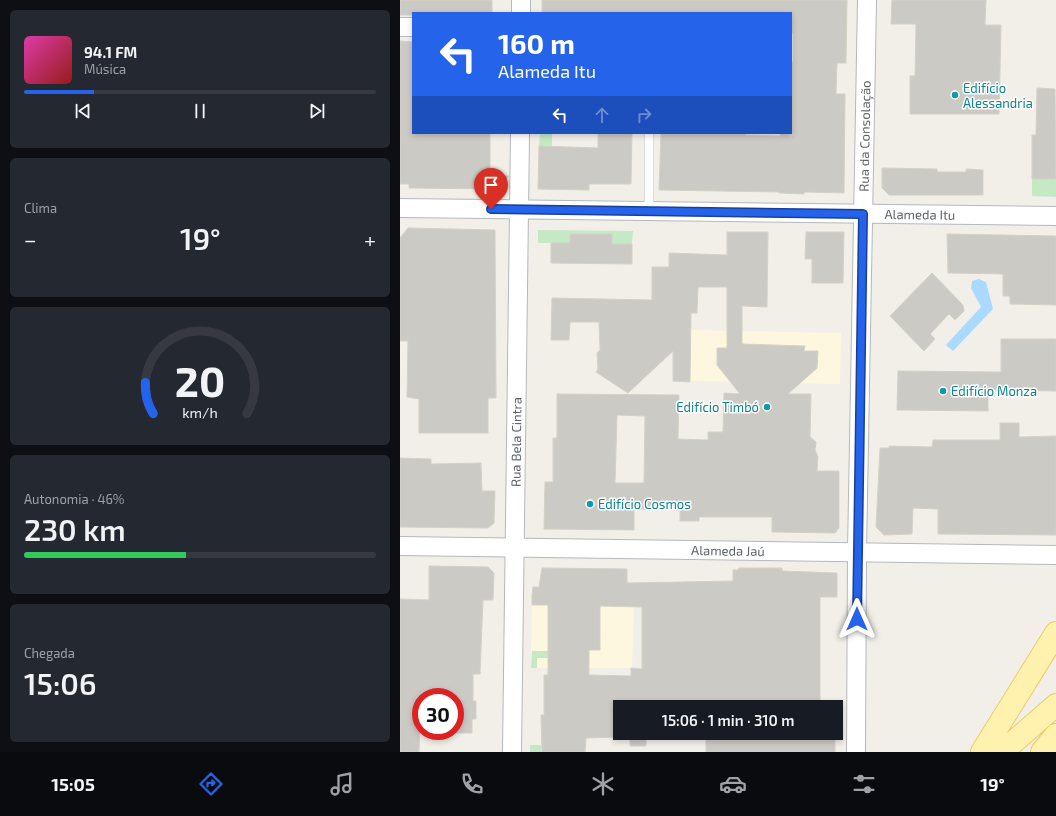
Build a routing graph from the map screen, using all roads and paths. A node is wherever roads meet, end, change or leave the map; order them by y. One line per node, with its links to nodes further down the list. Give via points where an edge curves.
1 (521, 0): 3 (street)
2 (867, 0): 11 (street, Rua da Consolação)
3 (521, 12)
4 (400, 27): 5 (street)
5 (412, 27)
6 (520, 134): 9 (street, Rua Bela Cintra)
7 (648, 134): 10 (lane)
8 (400, 208): 9 (street, Alameda Itu)
9 (519, 209): 10 (street, Alameda Itu); 14 (street, Rua Bela Cintra)
10 (649, 211): 11 (street, Alameda Itu)
11 (863, 214): 12 (street, Alameda Itu); 15 (street, Rua da Consolação)
12 (1056, 216)
13 (400, 546): 14 (street, Alameda Jaú)
14 (514, 548): 15 (street, Alameda Jaú); 20 (street, Rua Bela Cintra)
15 (857, 552): 16 (street, Alameda Jaú); 21 (street, Rua da Consolação)
16 (1056, 555)
17 (1056, 632): 22 (main road)
18 (1056, 706): 23 (main road)
19 (1056, 735): 24 (main road)
20 (512, 752)
21 (856, 752)
22 (982, 752)
23 (1002, 752)
24 (1042, 752)

